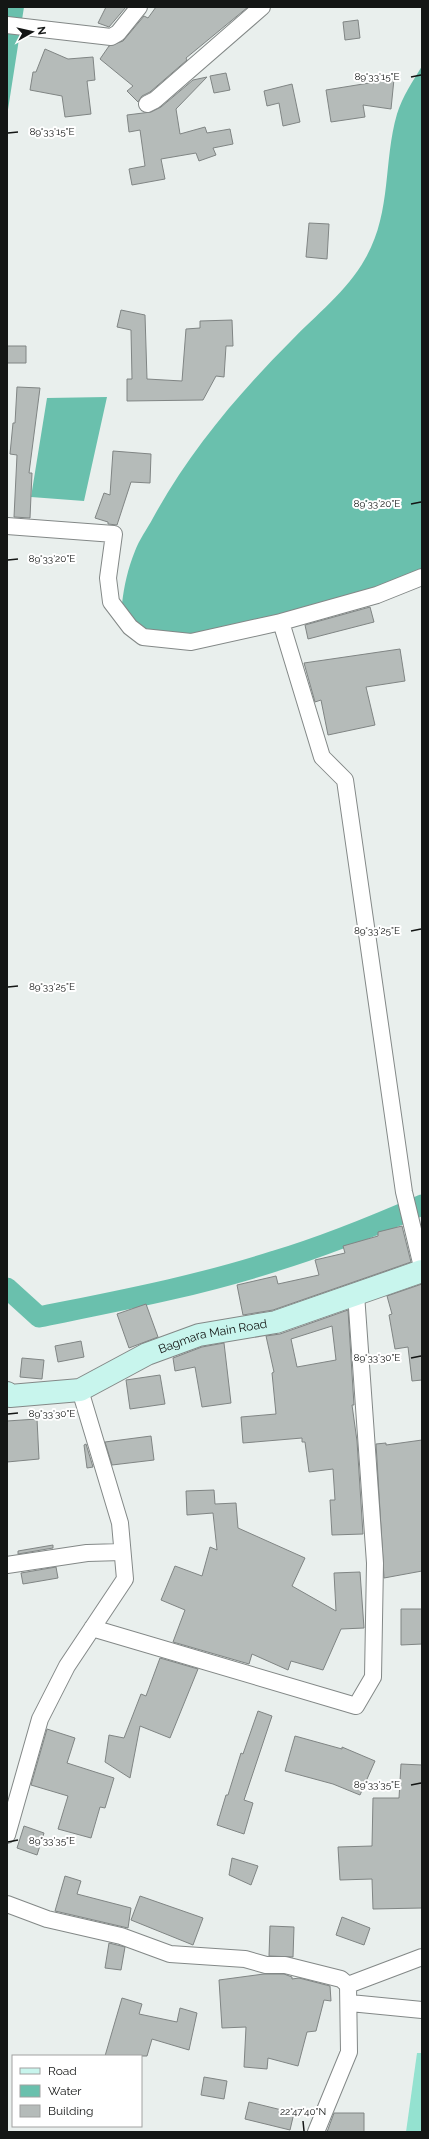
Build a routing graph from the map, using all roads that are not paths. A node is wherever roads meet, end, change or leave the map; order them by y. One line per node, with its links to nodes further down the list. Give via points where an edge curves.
1 (139, 7): 3 (street, via 118,33 111,37)
2 (262, 7): 4 (street, via 155,100)
3 (7, 25)
4 (147, 104)
5 (7, 526): 7 (street, via 114,534 108,578 111,602 130,627 143,637 191,642)
6 (422, 577): 7 (street, via 376,595)
7 (281, 622): 8 (street, via 322,757 345,780 404,1192)
8 (422, 1267)
9 (422, 1271): 10 (street, Bagmara Main Road)
10 (356, 1294): 11 (street, Bagmara Main Road, via 276,1322 199,1335 147,1354); 15 (street, via 375,1563 373,1677 356,1706)
11 (80, 1390): 12 (street, Bagmara Main Road, via 10,1396); 13 (street, via 120,1524)
12 (7, 1393)
13 (122, 1552): 14 (street, via 87,1553); 15 (street, via 125,1579)
14 (7, 1565)
15 (92, 1628): 16 (street, via 67,1666 40,1718)
16 (7, 1835)
17 (7, 1904): 19 (street, via 47,1919 121,1936 170,1954 245,1959 266,1965 285,1964 341,1979)
18 (422, 1957): 19 (street)
19 (348, 1986): 20 (street)
20 (350, 2003): 21 (street); 22 (street, via 350,2052)
21 (422, 2010)
22 (316, 2132)

